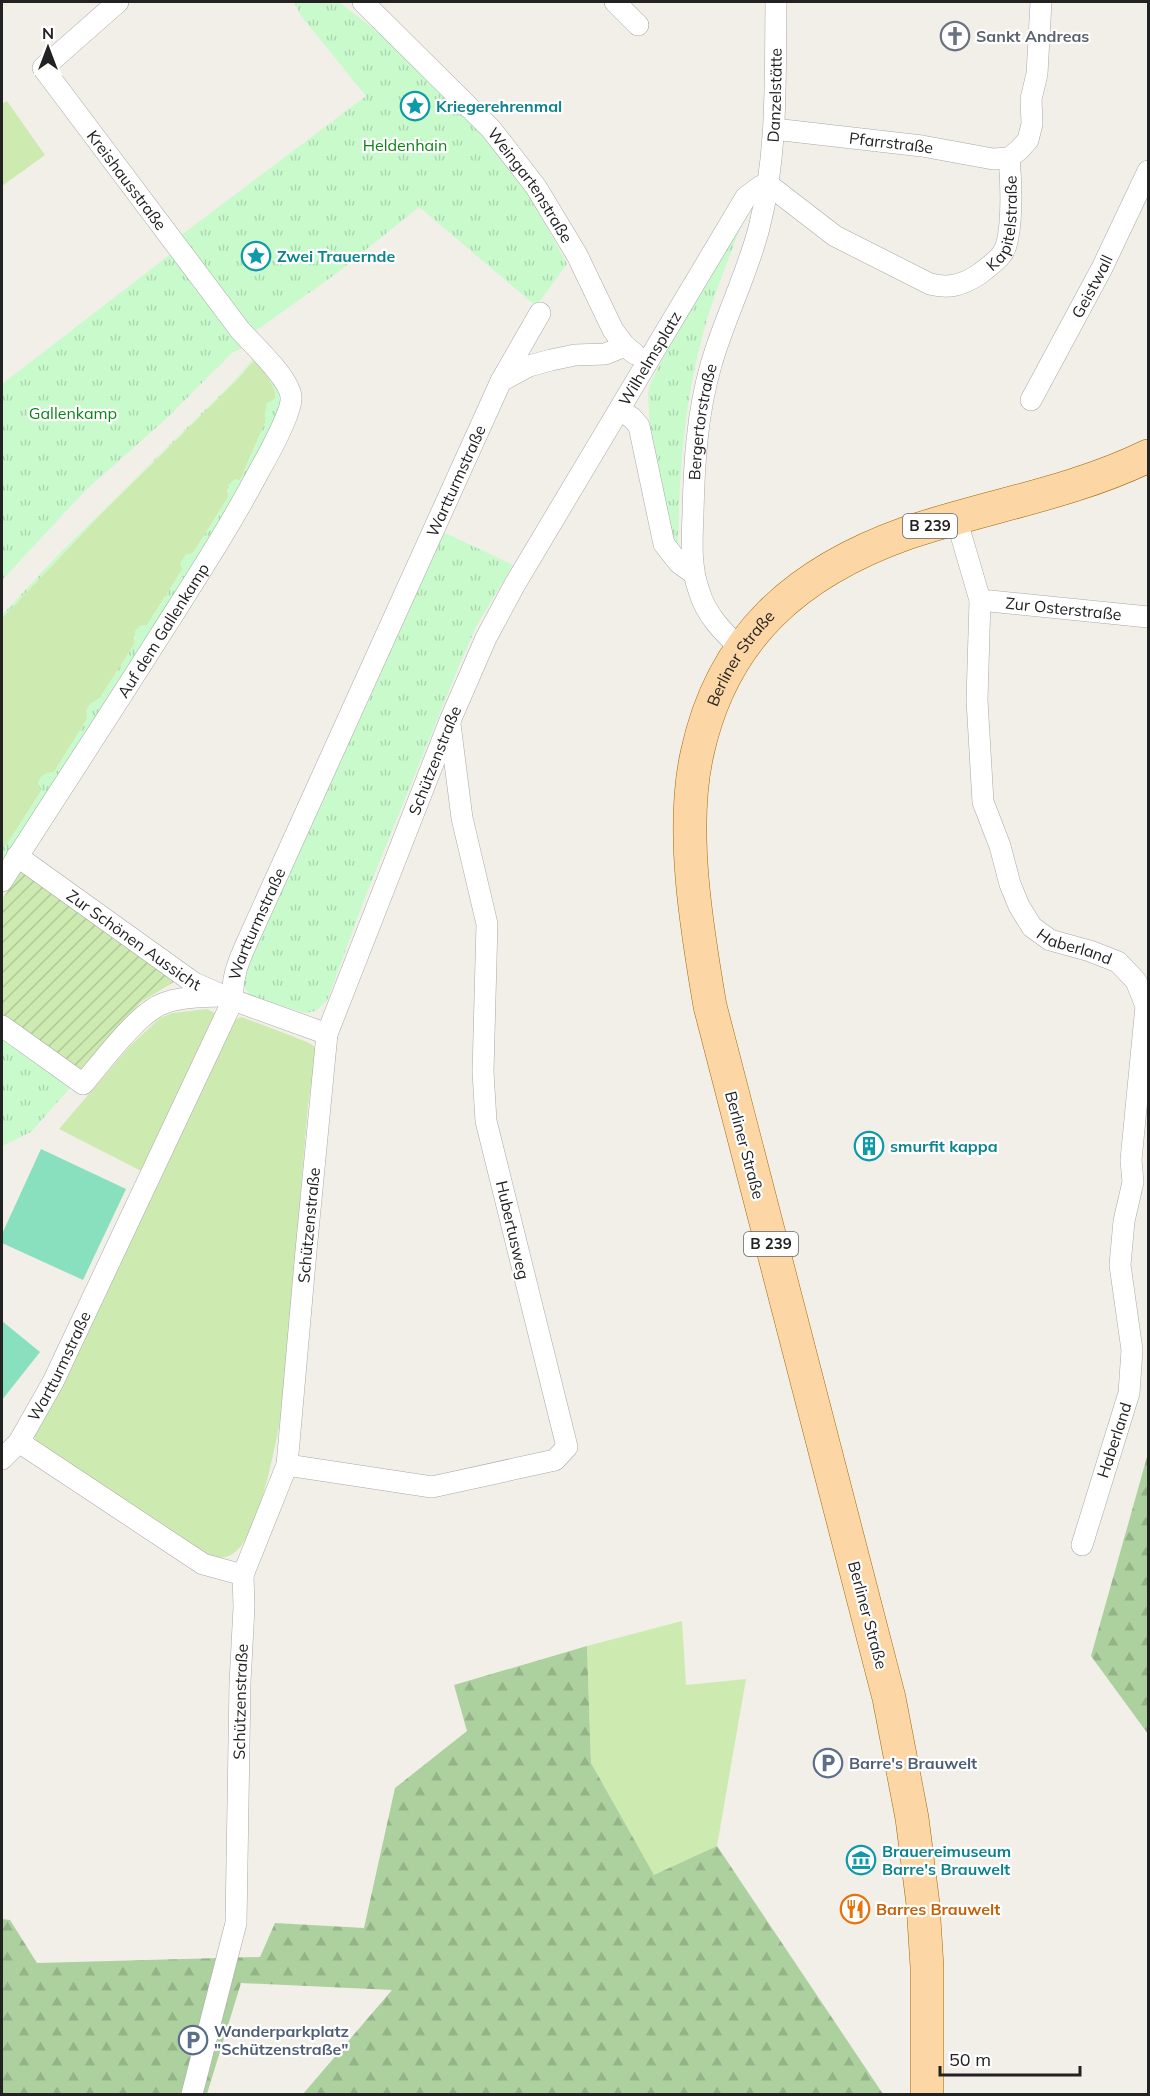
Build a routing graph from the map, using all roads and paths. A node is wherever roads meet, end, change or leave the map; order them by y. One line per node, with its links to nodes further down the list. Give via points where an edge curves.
1 (118, 2): 14 (street, Kreishausstraße, via 43,68 240,330)
2 (363, 2): 12 (street, Weingartenstraße, via 491,129 536,187)
3 (615, 2): 6 (street)
4 (776, 2): 7 (street, Danzelstätte)
5 (1041, 2): 8 (street, Kapitelstraße, via 1032,124 1028,140)
6 (638, 26)
7 (774, 129): 8 (street, Pfarrstraße); 10 (street, Danzelstätte)
8 (1009, 158): 10 (street, Kapitelstraße, via 1012,189 1004,252 989,267 957,286 930,284 836,236)
9 (1149, 171): 16 (street, Geistwall)
10 (766, 187): 13 (street, Wilhelmsplatz, via 746,196); 20 (street, Bergertorstraße, via 759,228 710,366 694,474)
11 (540, 313): 15 (street, Wartturmstraße)
12 (624, 346): 13 (street, Weingartenstraße); 15 (street, via 604,354 551,360)
13 (648, 361): 17 (street, Wilhelmsplatz)
14 (277, 369): 25 (street, Auf dem Gallenkamp, via 291,390 292,402 274,444 232,521)
15 (501, 381): 27 (street, Wartturmstraße, via 248,940)
16 (1031, 400)
17 (620, 410): 20 (street, Wilhelmsplatz, via 639,426 664,544); 24 (street, Schützenstraße, via 515,584 486,638)
18 (1149, 456): 19 (main road, Berliner Straße / B 239, via 1069,487)
19 (956, 518): 21 (street, Haberland); 23 (main road, Berliner Straße / B 239, via 861,550 833,565 779,605)
20 (693, 573): 23 (street, Bergertorstraße, via 710,616)
21 (980, 600): 22 (street, Zur Osterstraße); 30 (street, Haberland, via 977,700 983,802 1010,884 1032,927 1050,940 1118,962 1136,981 1146,1006 1131,1160)
22 (1149, 617)
23 (741, 649): 37 (main road, Berliner Straße / B 239, via 715,695 696,756 691,822 698,937 725,1072 889,1698 912,1818 923,1904)
24 (450, 723): 29 (street, Schützenstraße); 33 (street, Hubertusweg, via 462,818 487,924 483,1072 486,1120 567,1447 555,1460 432,1487)
25 (17, 856): 26 (street, Auf dem Gallenkamp); 27 (street, Zur Schönen Aussicht, via 194,983)
26 (2, 881)
27 (228, 998): 28 (street, via 192,998 161,1004 143,1016 83,1084); 29 (street, Zur Schönen Aussicht); 31 (street, Wartturmstraße, via 53,1382)
28 (2, 1026)
29 (327, 1034): 33 (street, Schützenstraße)
30 (1141, 1187): 34 (street, Haberland, via 1124,1221 1120,1265 1132,1350 1129,1393)
31 (19, 1442): 32 (street, Wartturmstraße); 35 (street, via 203,1564)
32 (2, 1459)
33 (287, 1465): 35 (street, Schützenstraße)
34 (1082, 1545)
35 (243, 1575): 36 (street, Schützenstraße, via 236,1923)
36 (192, 2094)
37 (927, 2094)

